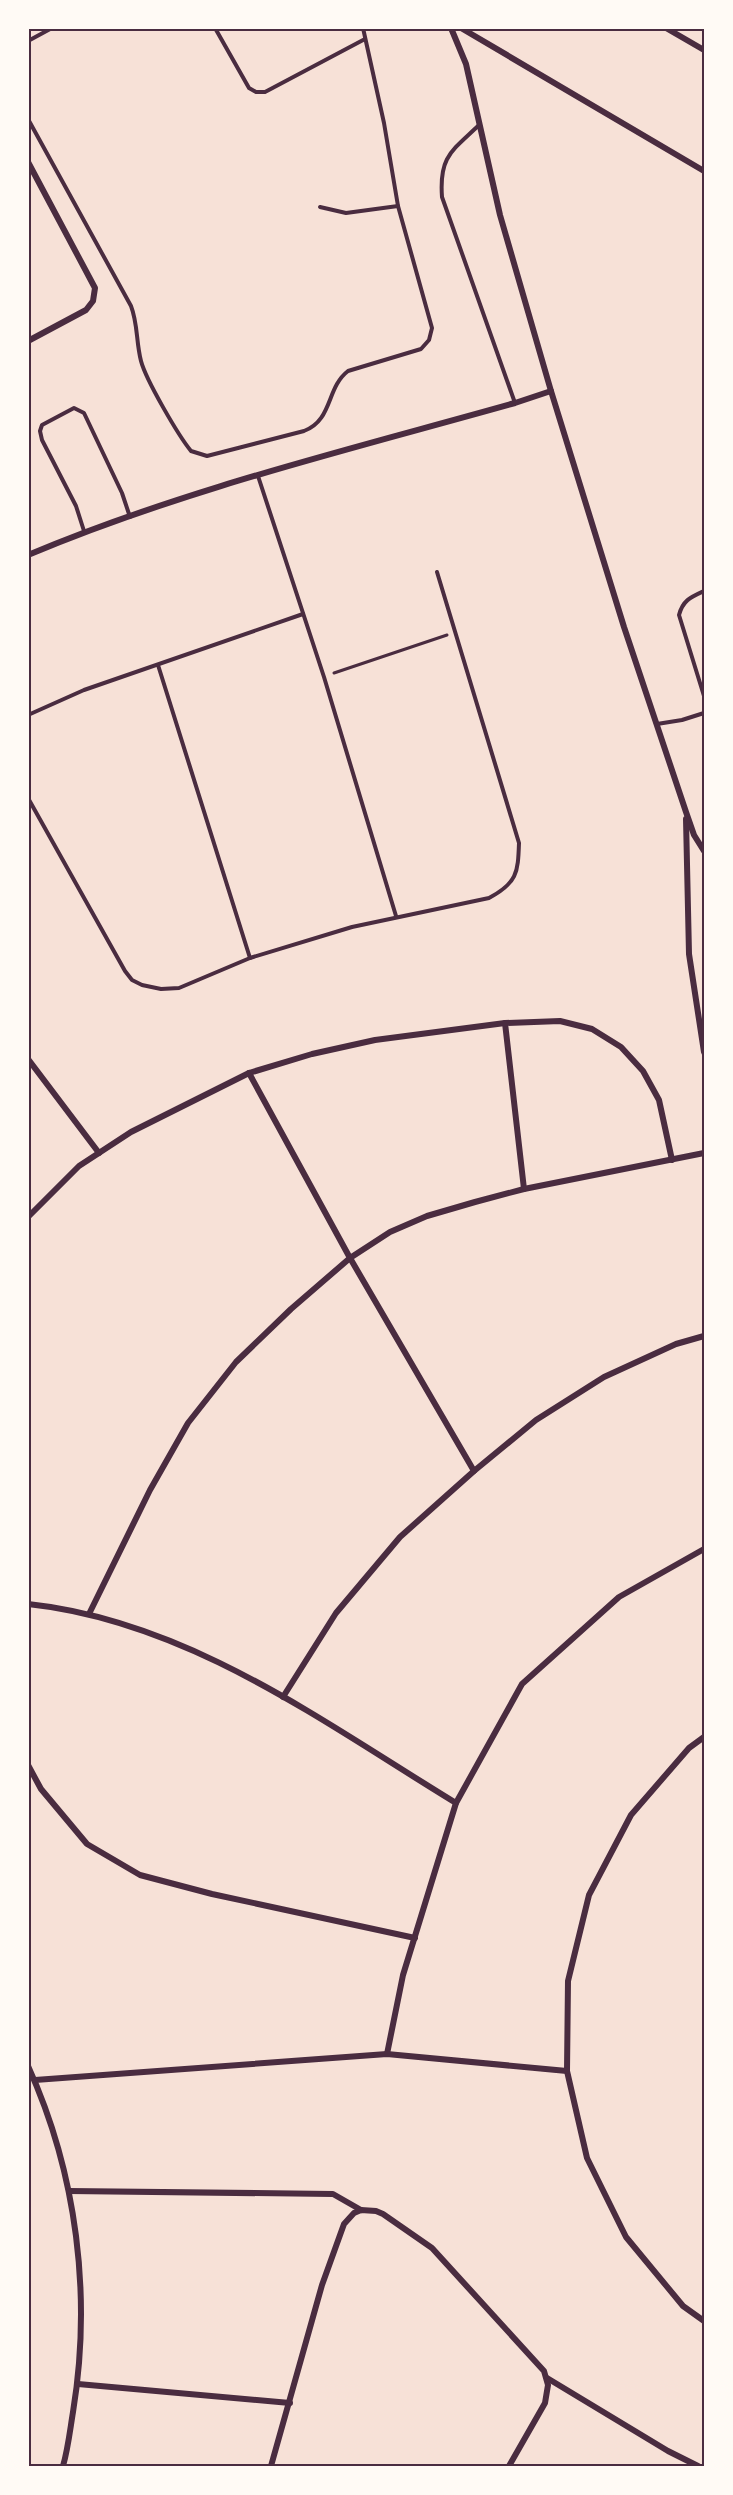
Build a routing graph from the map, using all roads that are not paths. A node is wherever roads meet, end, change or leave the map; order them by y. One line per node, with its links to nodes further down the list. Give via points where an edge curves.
1 (52, 28): 8 (lane)
2 (215, 28): 7 (lane, via 249,88 256,92 265,92)
3 (363, 28): 7 (lane)
4 (451, 28): 11 (street, via 466,64)
5 (461, 28): 13 (street)
6 (666, 28): 9 (street)
7 (365, 39): 14 (lane)
8 (28, 41)
9 (705, 50)
10 (28, 119): 14 (lane, via 131,306 145,370 185,444 198,455 215,455 312,428 323,417 335,384 348,371 421,349 429,340 432,328)
11 (479, 125): 17 (street); 18 (lane, via 443,165 442,197)
12 (28, 162): 16 (street, via 95,288 93,301 86,310)
13 (705, 171)
14 (398, 206): 15 (lane, via 346,213)
15 (320, 207)
16 (28, 341)
17 (551, 391): 18 (street); 30 (street)
18 (515, 403): 19 (street)
19 (258, 475): 20 (street); 25 (lane)
20 (130, 517): 21 (street); 21 (lane, via 84,413 74,408 42,425 40,431)
21 (84, 531): 22 (street)
22 (28, 555)
23 (437, 572): 34 (lane, via 519,843 518,862 506,888 489,898)
24 (705, 591): 27 (lane, via 687,599 679,615)
25 (304, 614): 26 (lane); 34 (lane)
26 (158, 665): 29 (lane, via 84,690); 35 (lane)
27 (705, 696)
28 (705, 713): 30 (lane)
29 (28, 715)
30 (657, 724): 32 (street)
31 (28, 798): 35 (lane, via 132,980 161,989 179,988)
32 (686, 813): 33 (street); 37 (street, via 690,954)
33 (705, 851)
34 (396, 915): 35 (lane)
35 (250, 958)
36 (505, 1023): 39 (street, via 375,1040); 42 (street, via 560,1021 592,1029 621,1047 643,1071 660,1100); 43 (street)
37 (705, 1052)
38 (28, 1059): 40 (street)
39 (249, 1073): 40 (street, via 131,1132); 45 (street)
40 (99, 1153): 44 (street, via 79,1166)
41 (705, 1154): 42 (street)
42 (672, 1160): 43 (street)
43 (524, 1189): 45 (street, via 427,1216 390,1232)
44 (28, 1217)
45 (350, 1258): 47 (street); 50 (street, via 236,1362 188,1423)
46 (705, 1336): 47 (street, via 676,1344 604,1377 536,1420)
47 (474, 1471): 51 (street, via 400,1537 336,1613)
48 (705, 1549): 54 (street, via 619,1597 522,1684)
49 (28, 1604): 50 (street)
50 (89, 1614): 51 (street, via 168,1640)
51 (283, 1697): 54 (street)
52 (705, 1737): 58 (street, via 689,1748 630,1815 589,1894 568,1981)
53 (28, 1765): 55 (street, via 41,1789 87,1844 140,1875)
54 (456, 1803): 55 (street)
55 (415, 1938): 56 (street)
56 (387, 2054): 58 (street); 59 (street)
57 (28, 2066): 59 (street)
58 (567, 2071): 62 (street, via 587,2158 626,2238 683,2306)
59 (35, 2080): 60 (street)
60 (69, 2191): 61 (street, via 333,2194); 64 (street, via 80,2254)
61 (361, 2210): 63 (street, via 383,2214 432,2248 540,2364); 65 (street, via 344,2224 322,2285)
62 (705, 2321)
63 (547, 2378): 68 (street, via 545,2403); 69 (street)
64 (78, 2384): 65 (street); 66 (street)
65 (290, 2403): 67 (street)
66 (63, 2466)
67 (271, 2466)
68 (509, 2466)
69 (698, 2466)

